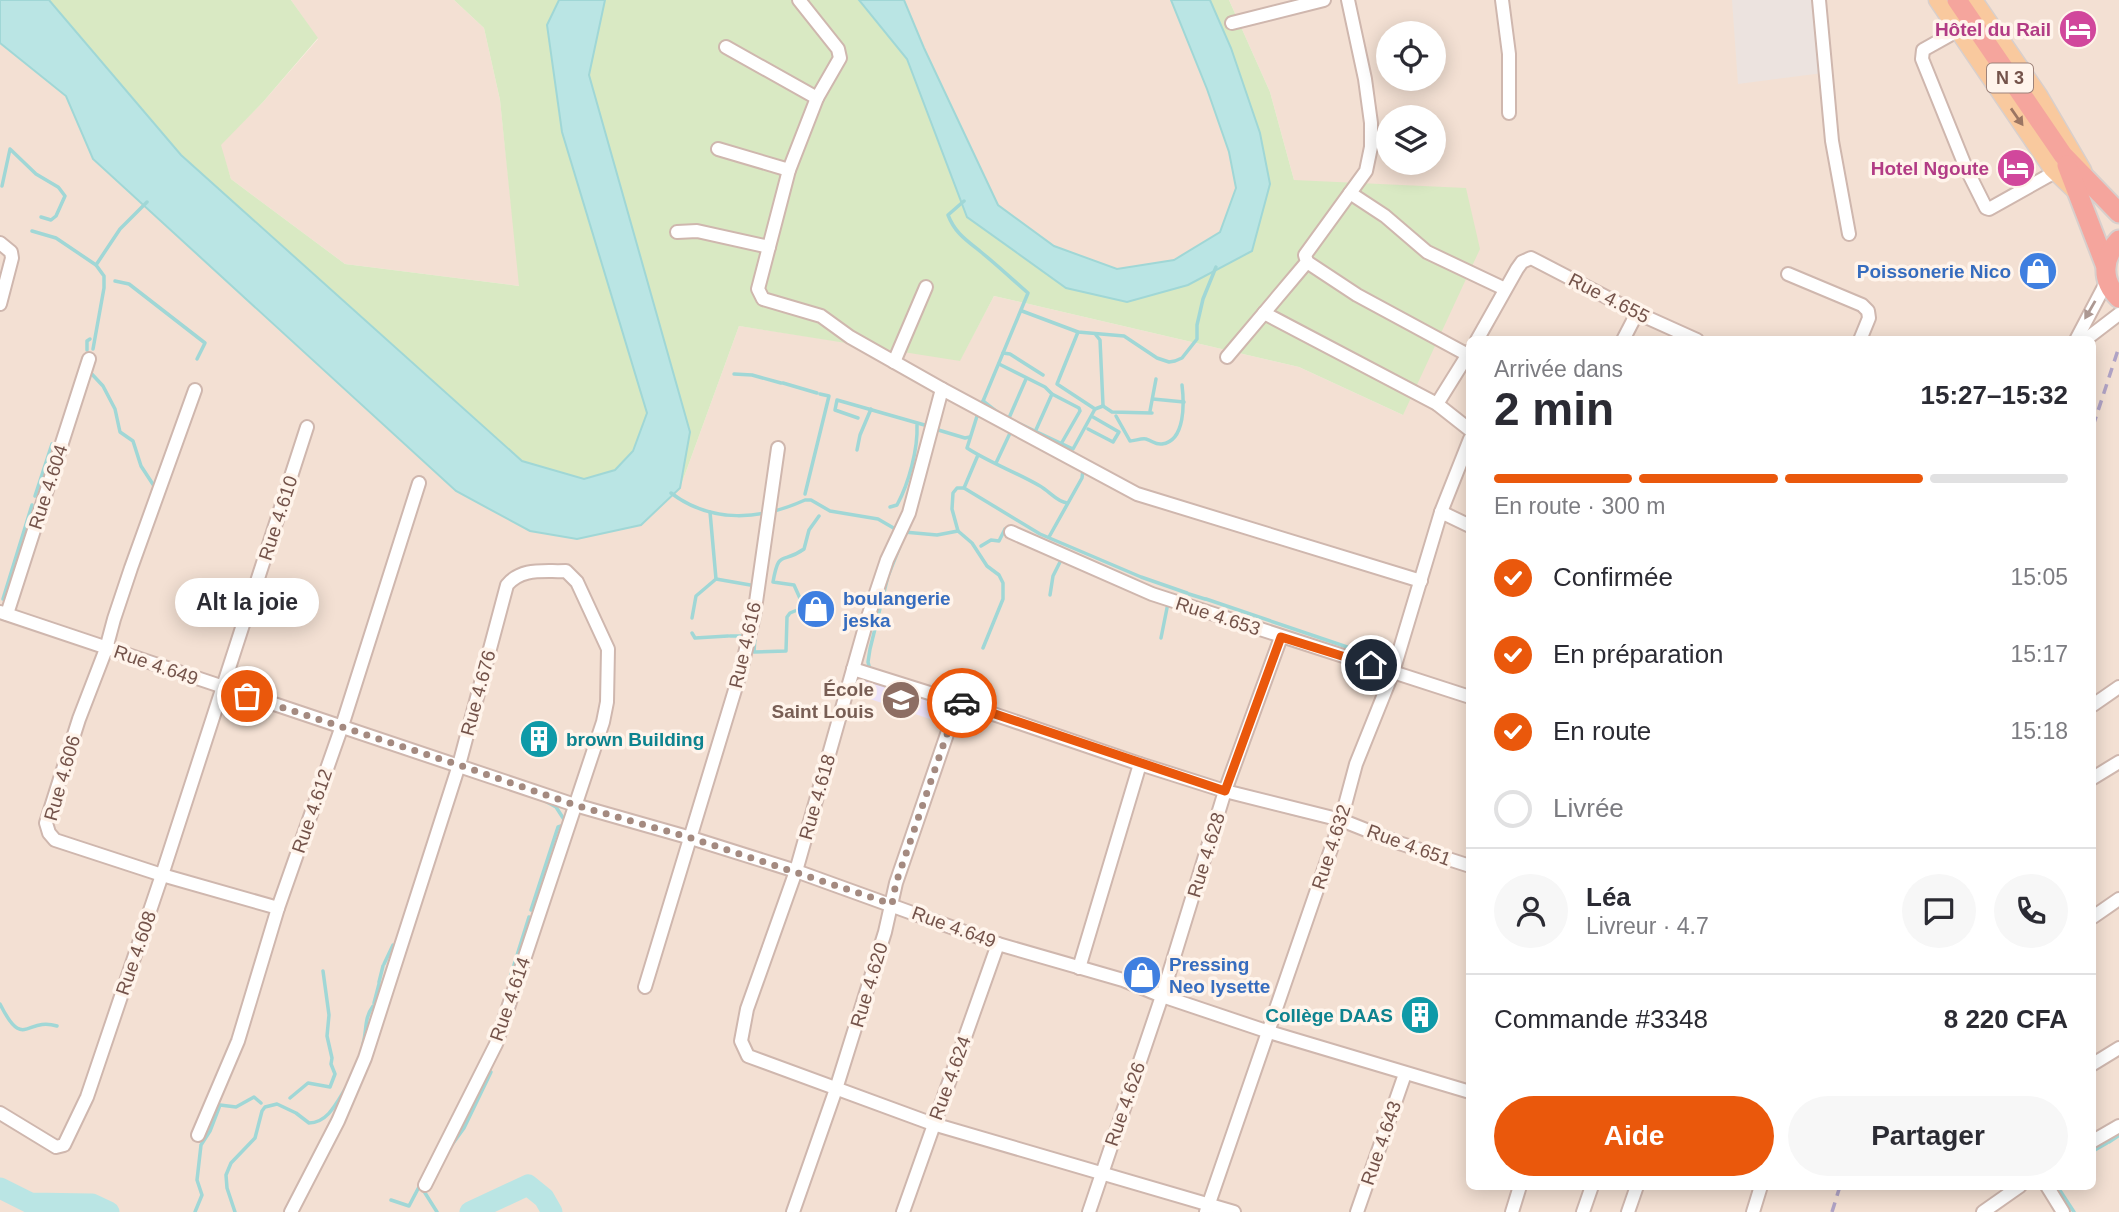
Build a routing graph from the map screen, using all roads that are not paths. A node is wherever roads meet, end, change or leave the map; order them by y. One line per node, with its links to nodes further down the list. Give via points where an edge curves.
1 (799, 0): 12 (street, via 840,53)
2 (1348, 0): 18 (street, via 1372,132 1366,171)
3 (1502, 0): 13 (street, via 1509,54)
4 (1819, 0): 21 (street, via 1832,141)
5 (1937, 0): 10 (main road)
6 (1957, 0): 15 (highway, N 3)
7 (1974, 0): 17 (main road, via 2039,95)
8 (1320, 1): 9 (street)
9 (1232, 23)
10 (1957, 31): 15 (main road, one-way to 15); 15 (street, via 1923,50 1922,59 1986,208)
11 (726, 47): 12 (street)
12 (817, 98): 16 (street)
13 (1509, 113)
14 (718, 149): 16 (street)
15 (2059, 163): 17 (highway, N 3)
16 (789, 170): 24 (street)
17 (2086, 191): 19 (highway, N 3); 26 (highway, N 3)
18 (1350, 193): 25 (street, via 1305,256); 29 (street, via 1427,252)
19 (2119, 213)
20 (677, 232): 24 (street, via 697,231)
21 (1849, 234)
22 (2119, 240): 26 (highway, via 2112,248)
23 (0, 243): 31 (street, via 12,258)
24 (769, 247): 45 (street, via 758,289 764,299 821,316)
25 (1307, 262): 32 (street); 41 (street, via 1357,295)
26 (2106, 273): 30 (highway); 39 (street, one-way to 39)
27 (1788, 274): 38 (street, via 1862,305 1869,318)
28 (926, 287): 45 (street)
29 (1505, 289): 33 (street, Rue 4.655, via 1522,262 1531,258); 35 (street)
30 (2119, 298)
31 (0, 304)
32 (1264, 313): 42 (street); 48 (street)
33 (1637, 313): 36 (street); 37 (street, Rue 4.655)
34 (2119, 314): 40 (street)
35 (1479, 336)
36 (1625, 336)
37 (1688, 336)
38 (1862, 336)
39 (2078, 336)
40 (2090, 336)
41 (1466, 351)
42 (1227, 357)
43 (1466, 358): 48 (street)
44 (89, 359): 58 (street, Rue 4.604)
45 (894, 362): 46 (street)
46 (942, 389): 57 (street, via 1138,494); 61 (street, Rue 4.618, via 909,513 887,560)
47 (195, 390): 60 (street, Rue 4.606)
48 (1437, 404): 50 (street)
49 (307, 427): 64 (street, Rue 4.610)
50 (1466, 427)
51 (778, 448): 76 (street, Rue 4.616, via 754,616)
52 (1466, 449): 54 (street, Rue 4.632)
53 (419, 483): 68 (street, Rue 4.612)
54 (1441, 512): 55 (street); 57 (street, Rue 4.632)
55 (1466, 524)
56 (1011, 532): 59 (street, Rue 4.653, via 1152,594)
57 (1421, 581): 62 (street, Rue 4.632)
58 (4, 613): 60 (street, Rue 4.649)
59 (1281, 637): 62 (street, Rue 4.653); 73 (street, Rue 4.628)
60 (106, 649): 64 (street, Rue 4.649); 79 (street, Rue 4.606, via 46,823 55,840)
61 (853, 669): 66 (street); 78 (street, Rue 4.618)
62 (1393, 672): 65 (street, Rue 4.653); 75 (street, Rue 4.632, via 1356,764)
63 (2119, 687): 67 (street)
64 (223, 688): 68 (street, Rue 4.649); 79 (street, Rue 4.608)
65 (1466, 696)
66 (958, 702): 70 (street); 81 (street, Rue 4.620)
67 (2096, 703)
68 (342, 726): 71 (street, Rue 4.649); 82 (street, Rue 4.612)
69 (2119, 762): 72 (street)
70 (1140, 764): 73 (street, Rue 4.651); 85 (street)
71 (459, 765): 74 (street, Rue 4.649); 74 (street, Rue 4.676, via 507,585 524,572 566,571 577,582 605,639 609,662 603,722); 108 (street, Rue 4.676, via 365,1058)
72 (2096, 776)
73 (1225, 791): 75 (street, Rue 4.651); 87 (street, Rue 4.628)
74 (575, 805): 76 (street, Rue 4.649); 100 (street, Rue 4.614, via 496,1044)
75 (1341, 820): 77 (street, Rue 4.651); 88 (street, Rue 4.632)
76 (691, 838): 78 (street, Rue 4.649); 86 (street, Rue 4.616)
77 (1466, 865)
78 (796, 871): 81 (street, Rue 4.649); 92 (street, Rue 4.618, via 747,1009 741,1041 748,1056)
79 (162, 875): 82 (street, Rue 4.606); 94 (street, Rue 4.608, via 87,1097 64,1145 56,1147)
80 (2119, 900): 83 (street)
81 (892, 904): 84 (street, Rue 4.649); 92 (street, Rue 4.620)
82 (278, 908): 97 (street, Rue 4.612, via 238,1041)
83 (2096, 915)
84 (998, 944): 85 (street, Rue 4.649); 95 (street, Rue 4.624)
85 (1079, 968): 87 (street, Rue 4.649)
86 (645, 987)
87 (1162, 996): 88 (street, Rue 4.649); 99 (street, Rue 4.626)
88 (1269, 1032): 91 (street, Rue 4.649); 107 (street, Rue 4.632)
89 (2119, 1048): 90 (street)
90 (2096, 1063)
91 (1405, 1074): 93 (street, Rue 4.649); 113 (street, Rue 4.643)
92 (836, 1088): 95 (street, Rue 4.618); 109 (street, Rue 4.620)
93 (1466, 1091)
94 (0, 1113)
95 (933, 1124): 99 (street, Rue 4.618); 110 (street, Rue 4.624)
96 (2119, 1126): 98 (street)
97 (198, 1135)
98 (2096, 1139)
99 (1102, 1173): 107 (street, Rue 4.618); 111 (street, Rue 4.626)
100 (425, 1185)
101 (1519, 1190): 114 (street)
102 (1591, 1190): 115 (street)
103 (1636, 1190): 116 (street)
104 (1757, 1190): 117 (street)
105 (2014, 1190): 118 (street)
106 (2049, 1190): 119 (street)
107 (1208, 1208): 112 (street, Rue 4.618)
108 (291, 1212)
109 (793, 1212)
110 (903, 1212)
111 (1089, 1212)
112 (1234, 1212)
113 (1357, 1212)
114 (1512, 1212)
115 (1583, 1212)
116 (1628, 1212)
117 (1753, 1212)
118 (1983, 1212)
119 (2063, 1212)

